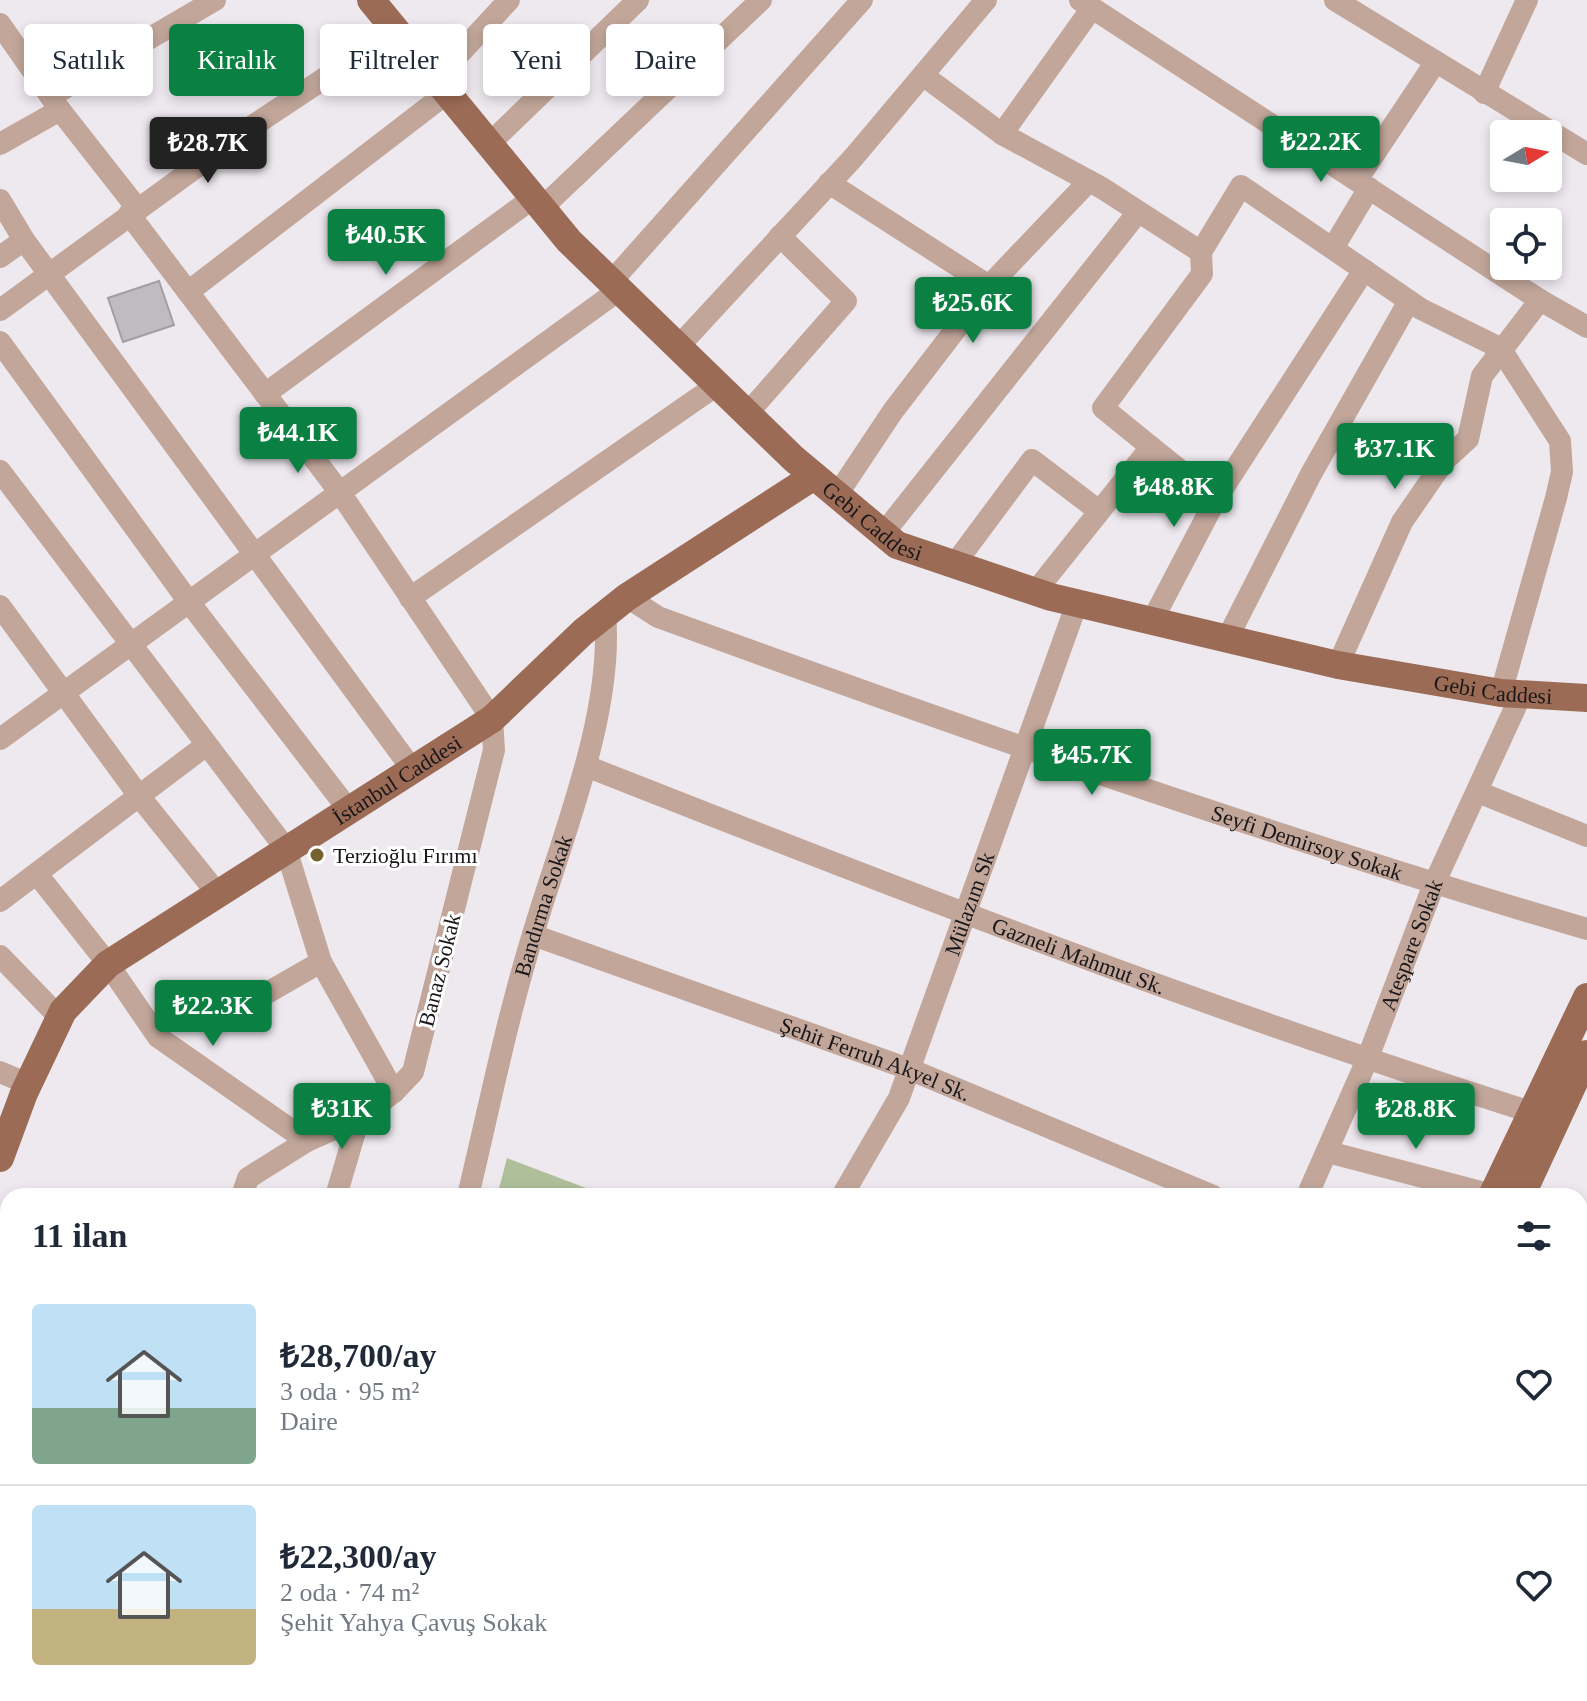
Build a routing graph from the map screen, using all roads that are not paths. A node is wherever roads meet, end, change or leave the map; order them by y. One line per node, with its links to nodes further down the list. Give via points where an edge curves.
1 (215, 0): 18 (street)
2 (509, 0): 12 (street)
3 (638, 0): 21 (street)
4 (761, 0): 27 (street)
5 (862, 0): 37 (street)
6 (986, 0): 14 (street)
7 (1527, 0): 15 (street)
8 (1344, 3): 13 (street)
9 (1086, 4): 19 (street); 25 (street)
10 (386, 11): 28 (street)
11 (0, 24): 18 (street)
12 (467, 53)
13 (1435, 63): 15 (street); 25 (street)
14 (924, 76): 19 (street); 24 (street)
15 (1484, 93): 22 (street)
16 (429, 96): 39 (street)
17 (449, 96): 21 (main road, Gebi Caddesi)
18 (56, 103): 20 (street); 28 (street)
19 (1002, 134): 23 (street)
20 (0, 144)
21 (489, 144): 27 (main road, Gebi Caddesi)
22 (1587, 154)
23 (1089, 181): 29 (street); 38 (street)
24 (829, 183): 30 (street); 38 (street)
25 (1363, 184): 32 (street); 40 (street)
26 (0, 200): 31 (street)
27 (537, 203): 37 (main road, Gebi Caddesi); 48 (street)
28 (133, 211): 36 (street); 39 (street)
29 (1138, 212): 33 (street); 57 (street)
30 (780, 236): 45 (street); 49 (street, via 846,301)
31 (24, 240): 34 (street); 36 (street)
32 (1333, 248): 33 (street, via 1241,186); 35 (street)
33 (1201, 252): 50 (street, via 1202,274 1103,408)
34 (0, 257)
35 (1364, 270): 41 (street); 55 (street)
36 (50, 274): 42 (street); 58 (street)
37 (615, 286): 45 (main road, Gebi Caddesi); 53 (street)
38 (989, 286): 54 (street, via 893,411)
39 (188, 292): 48 (street)
40 (1540, 300): 43 (street); 46 (street)
41 (1409, 301): 46 (street); 67 (street, via 1311,474)
42 (0, 310)
43 (1587, 327)
44 (0, 342): 62 (street)
45 (678, 347): 47 (main road, Gebi Caddesi)
46 (1500, 348): 69 (street, via 1482,376 1468,439 1444,461 1402,522); 71 (street, Ateşpare Sokak, via 1560,441 1562,472)
47 (717, 385): 49 (main road, Gebi Caddesi); 61 (street)
48 (265, 394): 53 (street)
49 (747, 414): 52 (main road, Gebi Caddesi)
50 (1151, 447): 55 (street); 56 (street)
51 (0, 471): 68 (street)
52 (814, 476): 54 (main road, Gebi Caddesi); 64 (main road, İstanbul Caddesi)
53 (341, 494): 58 (street); 61 (street)
54 (837, 495): 57 (main road, Gebi Caddesi)
55 (1216, 499): 66 (street)
56 (1099, 511): 59 (street, via 1032,460); 60 (street)
57 (883, 534): 59 (main road, Gebi Caddesi, via 897,545)
58 (256, 555): 62 (street); 78 (street)
59 (954, 565): 60 (main road, Gebi Caddesi)
60 (1035, 592): 63 (main road, Gebi Caddesi)
61 (410, 598): 73 (street)
62 (189, 602): 68 (street); 81 (street)
63 (1077, 603): 66 (main road, Gebi Caddesi); 76 (street, Mülazım Sk)
64 (616, 605): 73 (main road, İstanbul Caddesi); 76 (street, Seyfi Demirsoy Sokak); 77 (street, Bandırma Sokak)
65 (4, 621): 70 (street)
66 (1152, 621): 67 (main road, Gebi Caddesi)
67 (1227, 639): 69 (main road, Gebi Caddesi)
68 (129, 644): 70 (street); 75 (street)
69 (1338, 665): 71 (main road, Gebi Caddesi)
70 (64, 691): 74 (street); 80 (street)
71 (1511, 694): 72 (main road, Gebi Caddesi); 79 (street, Ateşpare Sokak)
72 (1582, 704)
73 (492, 719): 78 (main road, İstanbul Caddesi); 102 (street, Banaz Sokak, via 494,750 413,1072)
74 (0, 739)
75 (205, 746): 80 (street); 83 (street)
76 (1026, 751): 85 (street, Seyfi Demirsoy Sokak); 88 (street, Mülazım Sk)
77 (586, 766): 88 (street, Gazneli Mahmut Sk.); 90 (street, Bandırma Sokak)
78 (412, 769): 81 (main road, İstanbul Caddesi)
79 (1478, 792): 82 (street); 85 (street, Ateşpare Sokak)
80 (139, 796): 84 (street); 86 (street)
81 (348, 809): 83 (main road, İstanbul Caddesi)
82 (1587, 836)
83 (286, 849): 86 (main road, İstanbul Caddesi); 92 (street)
84 (37, 874): 87 (street); 93 (street)
85 (1434, 884): 89 (street, Seyfi Demirsoy Sokak); 98 (street, Ateşpare Sokak)
86 (217, 893): 93 (main road, İstanbul Caddesi)
87 (0, 901)
88 (965, 915): 98 (street, Gazneli Mahmut Sk.); 99 (street, Mülazım Sk)
89 (1587, 929)
90 (533, 935): 99 (street, Şehit Ferruh Akyel Sk.); 110 (street, Bandırma Sokak)
91 (0, 956): 96 (street)
92 (321, 962): 95 (street); 102 (street)
93 (108, 964): 96 (main road, İstanbul Caddesi); 105 (street, via 158,1037)
94 (1587, 997): 103 (main road)
95 (232, 1013)
96 (60, 1018): 101 (main road, İstanbul Caddesi)
97 (1587, 1054): 116 (main road)
98 (1367, 1060): 103 (street, Gazneli Mahmut Sk.); 106 (street, Ateşpare Sokak)
99 (909, 1069): 111 (street, Mülazım Sk, via 899,1098); 112 (street, Şehit Ferruh Akyel Sk.)
100 (0, 1072): 101 (street)
101 (28, 1084): 107 (main road, İstanbul Caddesi)
102 (394, 1092): 104 (street, Banaz Sokak)
103 (1531, 1112): 115 (main road)
104 (359, 1118): 105 (street, Banaz Sokak); 109 (street)
105 (307, 1141): 108 (street, Banaz Sokak, via 248,1178)
106 (1328, 1152): 113 (street, Ateşpare Sokak); 114 (street)
107 (0, 1158)
108 (245, 1188)
109 (338, 1188)
110 (470, 1188)
111 (847, 1188)
112 (1194, 1188)
113 (1311, 1188)
114 (1462, 1188)
115 (1496, 1188)
116 (1525, 1188)

